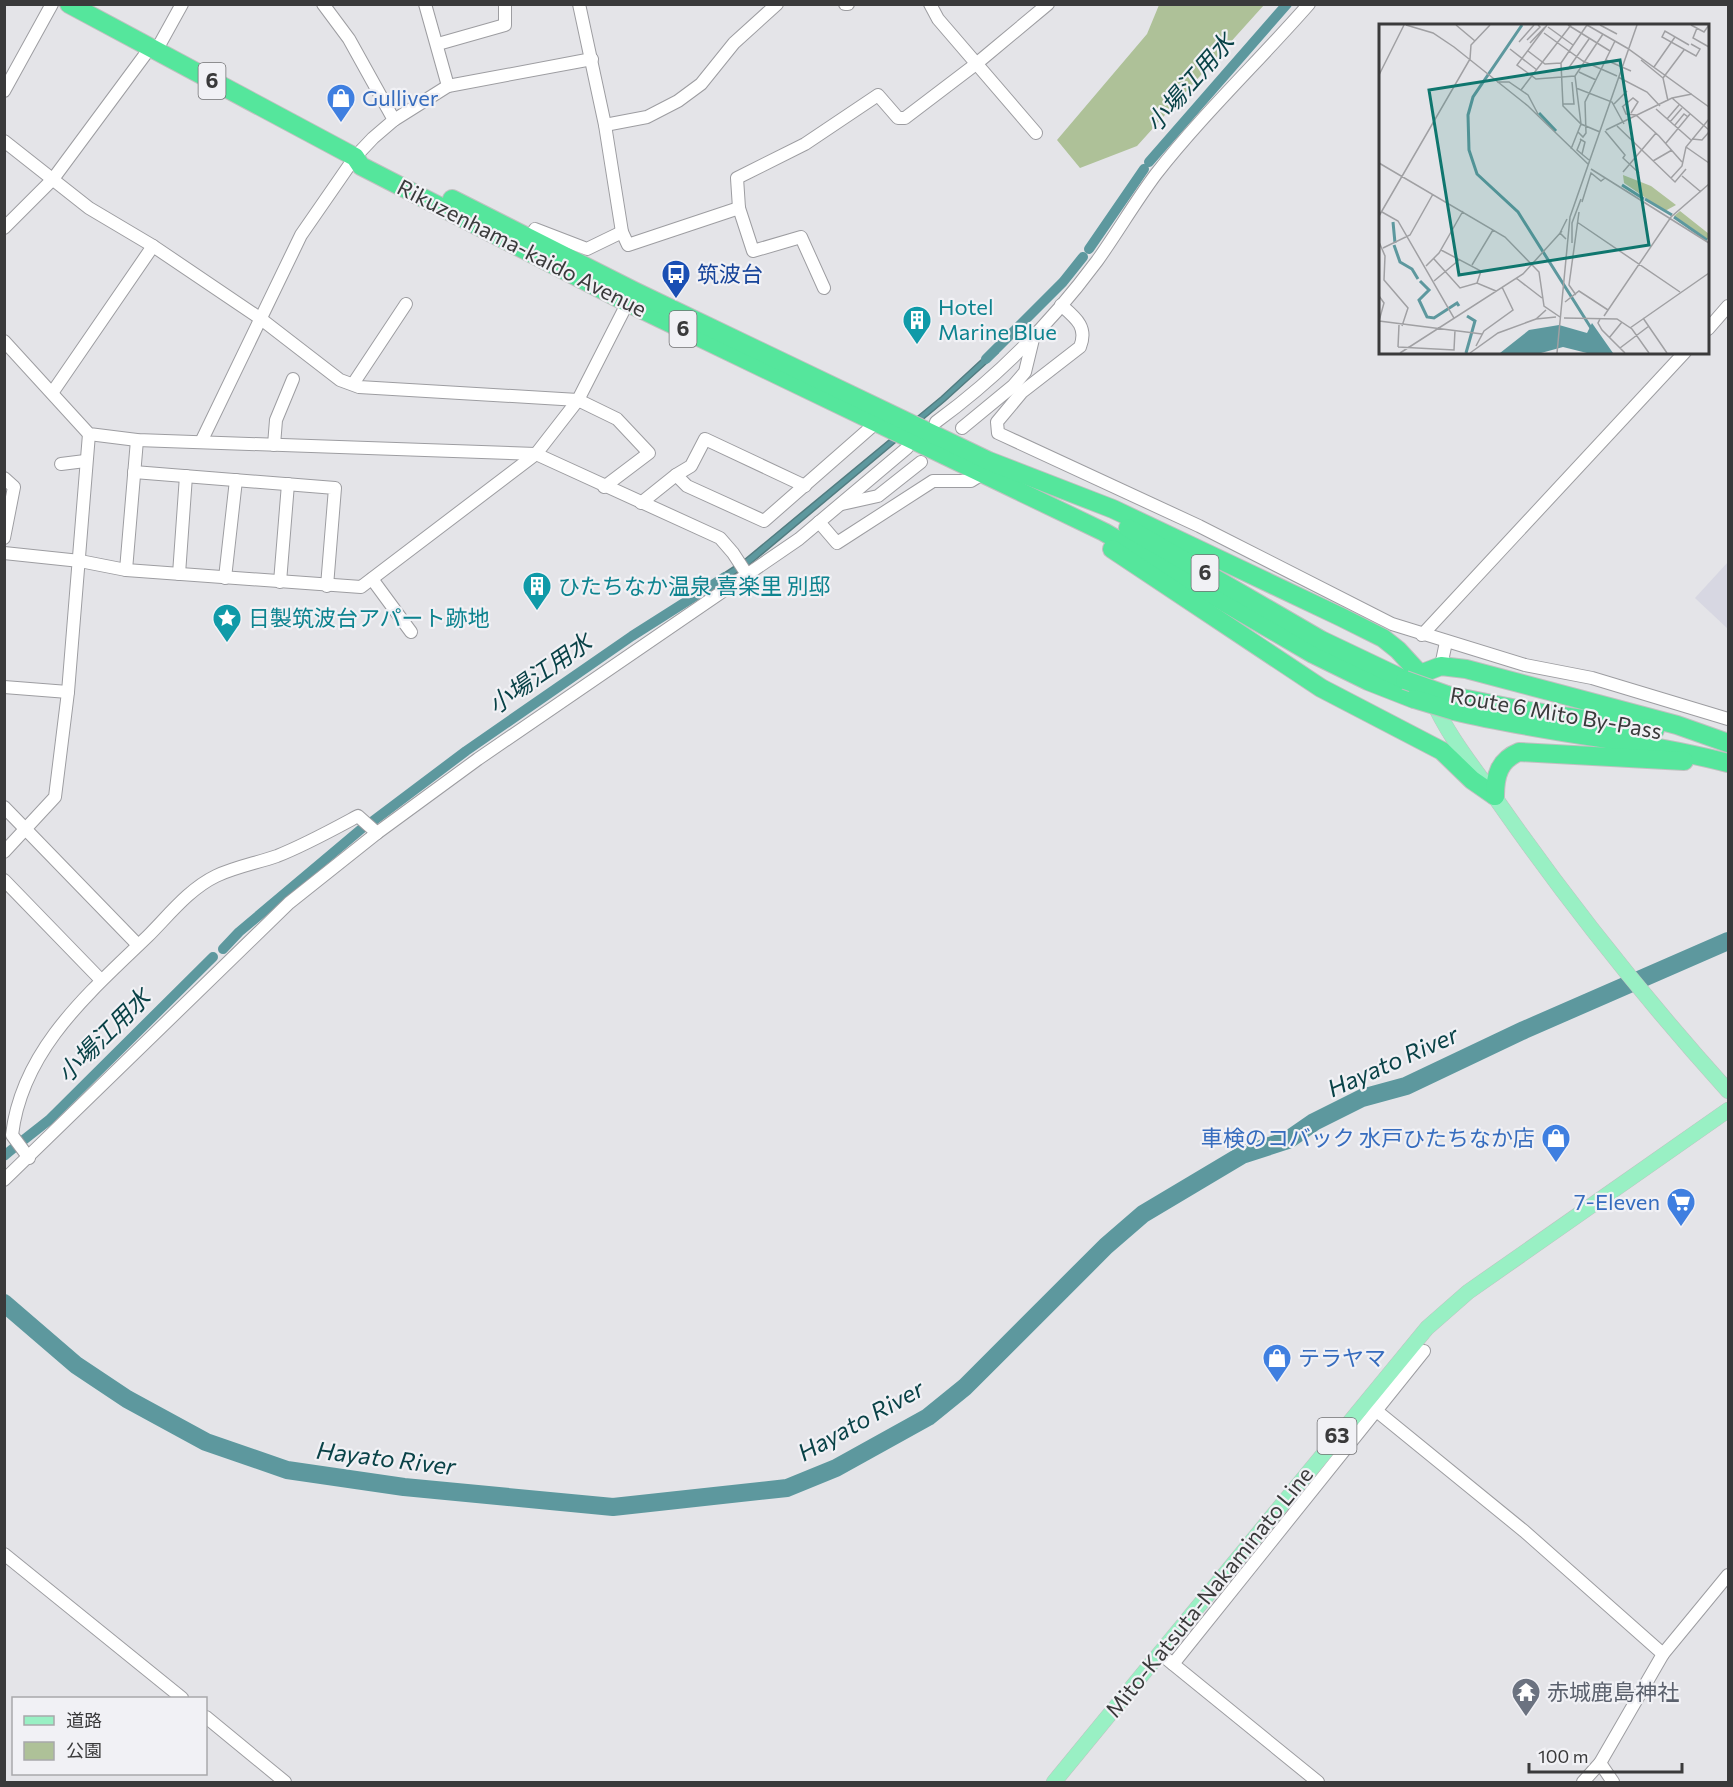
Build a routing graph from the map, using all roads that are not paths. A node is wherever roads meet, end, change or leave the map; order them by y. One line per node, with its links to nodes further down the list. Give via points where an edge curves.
1 (52, 4): 17 (street)
2 (69, 4): 13 (highway, Rikuzenhama-kaido Avenue / 6)
3 (182, 4): 13 (street)
4 (322, 4): 18 (street, via 349,39)
5 (425, 4): 12 (street)
6 (506, 4): 12 (street, via 505,25)
7 (579, 4): 14 (street)
8 (777, 4): 19 (street, via 734,43 701,84 678,101 647,117)
9 (930, 4): 15 (street)
10 (1048, 4): 15 (street)
11 (1309, 4): 32 (street, via 1163,167)
12 (438, 44): 16 (street)
13 (153, 50): 22 (highway, Rikuzenhama-kaido Avenue / 6); 23 (street)
14 (592, 58): 16 (street); 19 (street)
15 (976, 64): 20 (street); 24 (street, via 905,118 898,118 878,95 805,144 737,178)
16 (448, 86): 18 (street)
17 (4, 91)
18 (394, 120): 22 (street)
19 (605, 125): 26 (street)
20 (1036, 133)
21 (4, 141): 23 (street)
22 (355, 157): 27 (highway, Rikuzenhama-kaido Avenue / 6, via 367,156); 30 (highway, Rikuzenhama-kaido Avenue / 6, via 362,166); 34 (street, via 301,235)
23 (52, 179): 25 (street); 28 (street, via 89,208)
24 (739, 208): 26 (street, via 628,245); 29 (street, via 753,251 801,237)
25 (4, 228)
26 (622, 232): 27 (street, via 587,249 534,229)
27 (529, 239): 30 (highway, Rikuzenhama-kaido Avenue / 6)
28 (153, 246): 34 (street); 41 (street)
29 (824, 288)
30 (631, 297): 42 (street); 43 (highway, Rikuzenhama-kaido Avenue / 6); 55 (highway, Rikuzenhama-kaido Avenue / 6)
31 (406, 304): 40 (street)
32 (1061, 305): 36 (street); 79 (street, via 1083,327 1080,347 1022,392 997,422 998,433 1199,526)
33 (1728, 306): 35 (street)
34 (261, 319): 40 (street, via 340,380); 48 (street)
35 (1709, 327)
36 (1034, 338): 44 (street, via 990,381); 45 (street, via 1025,372)
37 (4, 341): 41 (street)
38 (1683, 354): 81 (street)
39 (293, 380): 49 (street, via 276,420)
40 (353, 384): 42 (street)
41 (52, 393): 46 (street)
42 (578, 400): 51 (street); 64 (street, via 617,419 649,453)
43 (878, 422): 57 (highway, Rikuzenhama-kaido Avenue / 6); 63 (street)
44 (936, 422)
45 (962, 428)
46 (89, 434): 47 (street); 52 (street)
47 (137, 440): 48 (street); 56 (street)
48 (201, 442): 49 (street)
49 (274, 445): 51 (street)
50 (907, 448): 67 (street)
51 (536, 454): 64 (street); 76 (street)
52 (85, 461): 54 (street); 71 (street)
53 (921, 462): 67 (street, via 878,496)
54 (61, 464)
55 (1005, 468): 79 (highway, via 1113,509); 84 (highway, Route 6 Mito By-Pass / 6, via 1146,539 1331,646)
56 (134, 472): 59 (street); 72 (street)
57 (984, 473): 65 (highway, Rikuzenhama-kaido Avenue / 6); 68 (street, via 971,481 933,481 837,543)
58 (676, 475): 63 (street, via 687,486 764,521); 63 (street, via 691,466 705,439); 66 (street)
59 (186, 476): 61 (street); 73 (street)
60 (4, 478): 69 (street, via 14,487)
61 (236, 480): 62 (street); 75 (street)
62 (288, 484): 77 (street); 78 (street, via 335,488)
63 (805, 486)
64 (604, 487): 66 (street)
65 (1017, 489): 87 (highway, Route 6 Mito By-Pass / 6, bridge, via 1104,532 1336,666 1414,699); 91 (highway, via 1321,688 1442,751)
66 (641, 503): 74 (street, via 720,538)
67 (841, 504): 68 (street)
68 (819, 522): 74 (street)
69 (4, 538)
70 (4, 553): 71 (street)
71 (80, 561): 72 (street); 86 (street)
72 (126, 570): 73 (street)
73 (178, 574): 75 (street)
74 (748, 576): 94 (street, via 612,665)
75 (225, 578): 77 (street)
76 (372, 579): 78 (street, via 361,587); 80 (street)
77 (280, 582): 78 (street)
78 (333, 586)
79 (1387, 631): 81 (street); 84 (highway)
80 (411, 632)
81 (1422, 635): 82 (street)
82 (1446, 642): 83 (street); 88 (street, via 1525,665 1649,693)
83 (1441, 666): 84 (highway); 89 (highway, via 1466,669 1677,725)
84 (1412, 677): 87 (highway, Route 6 Mito By-Pass / 6, bridge); 91 (main road)
85 (4, 687): 86 (street)
86 (68, 692): 93 (street, via 56,797)
87 (1450, 703): 89 (highway, Route 6 Mito By-Pass / 6, via 1517,709); 90 (highway, Route 6 Mito By-Pass / 6, via 1514,724 1674,749)
88 (1728, 718)
89 (1728, 744)
90 (1728, 765): 91 (highway, via 1519,752 1502,762)
91 (1495, 796): 99 (main road, via 1616,962)
92 (4, 807): 93 (street)
93 (27, 830): 95 (street); 97 (street)
94 (377, 833): 97 (street, via 358,816 278,856 216,876 194,891); 101 (street, via 281,911)
95 (4, 852)
96 (4, 880): 98 (street)
97 (138, 945): 98 (street)
98 (100, 979): 101 (street, via 73,1009 31,1072 12,1135)
99 (1728, 1091)
100 (1728, 1110): 104 (main road, Mito-Katsuta-Nakaminato Line / 63, via 1468,1292 1427,1328)
101 (29, 1158): 102 (street)
102 (4, 1180)
103 (1424, 1351): 105 (street)
104 (1364, 1402): 105 (street); 108 (main road, Mito-Katsuta-Nakaminato Line / 63)
105 (1377, 1411): 109 (street); 110 (street)
106 (4, 1554): 111 (street)
107 (1728, 1575): 109 (street)
108 (1159, 1653): 110 (street); 115 (main road, Mito-Katsuta-Nakaminato Line / 63)
109 (1663, 1654): 113 (street)
110 (1173, 1664): 116 (street)
111 (181, 1697)
112 (207, 1718): 114 (street)
113 (1599, 1763): 117 (street); 118 (street)
114 (285, 1782)
115 (1054, 1782)
116 (1318, 1782)
117 (1583, 1782)
118 (1613, 1782)

